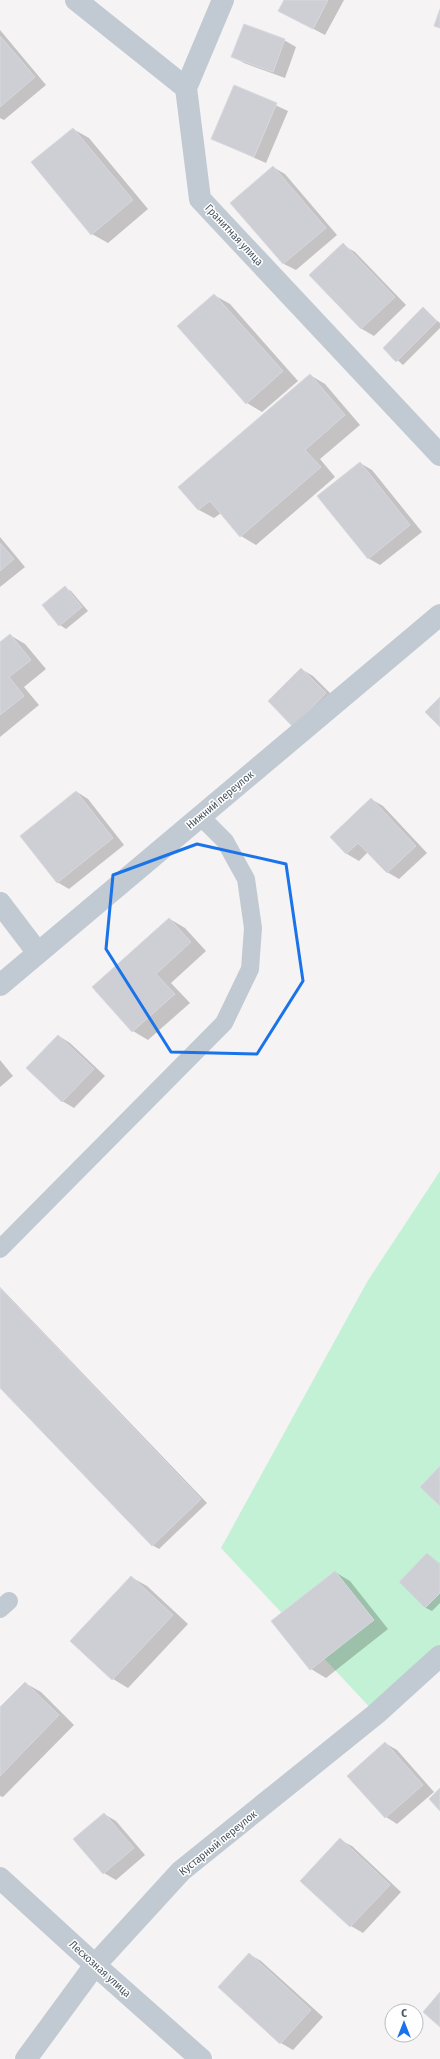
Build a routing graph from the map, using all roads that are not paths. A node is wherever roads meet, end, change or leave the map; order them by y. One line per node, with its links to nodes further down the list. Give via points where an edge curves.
1 (76, 0): 3 (street)
2 (223, 0): 3 (street)
3 (186, 88): 4 (street, Гранитная улица, via 200,199)
4 (440, 455)
5 (440, 615): 6 (street, Нижний переулок)
6 (200, 816): 8 (street, Нижний переулок); 10 (lane, via 225,841 246,879 253,928 250,969 224,1023)
7 (0, 903): 8 (street)
8 (38, 953): 9 (street, Нижний переулок)
9 (0, 985)
10 (0, 1249)
11 (440, 1656): 13 (street, Кустарный переулок, via 376,1714 181,1872)
12 (0, 1878): 13 (street, Лесхозная улица)
13 (94, 1965): 14 (street, Кустарный переулок); 15 (street, Лесхозная улица)
14 (26, 2059)
15 (201, 2059)

